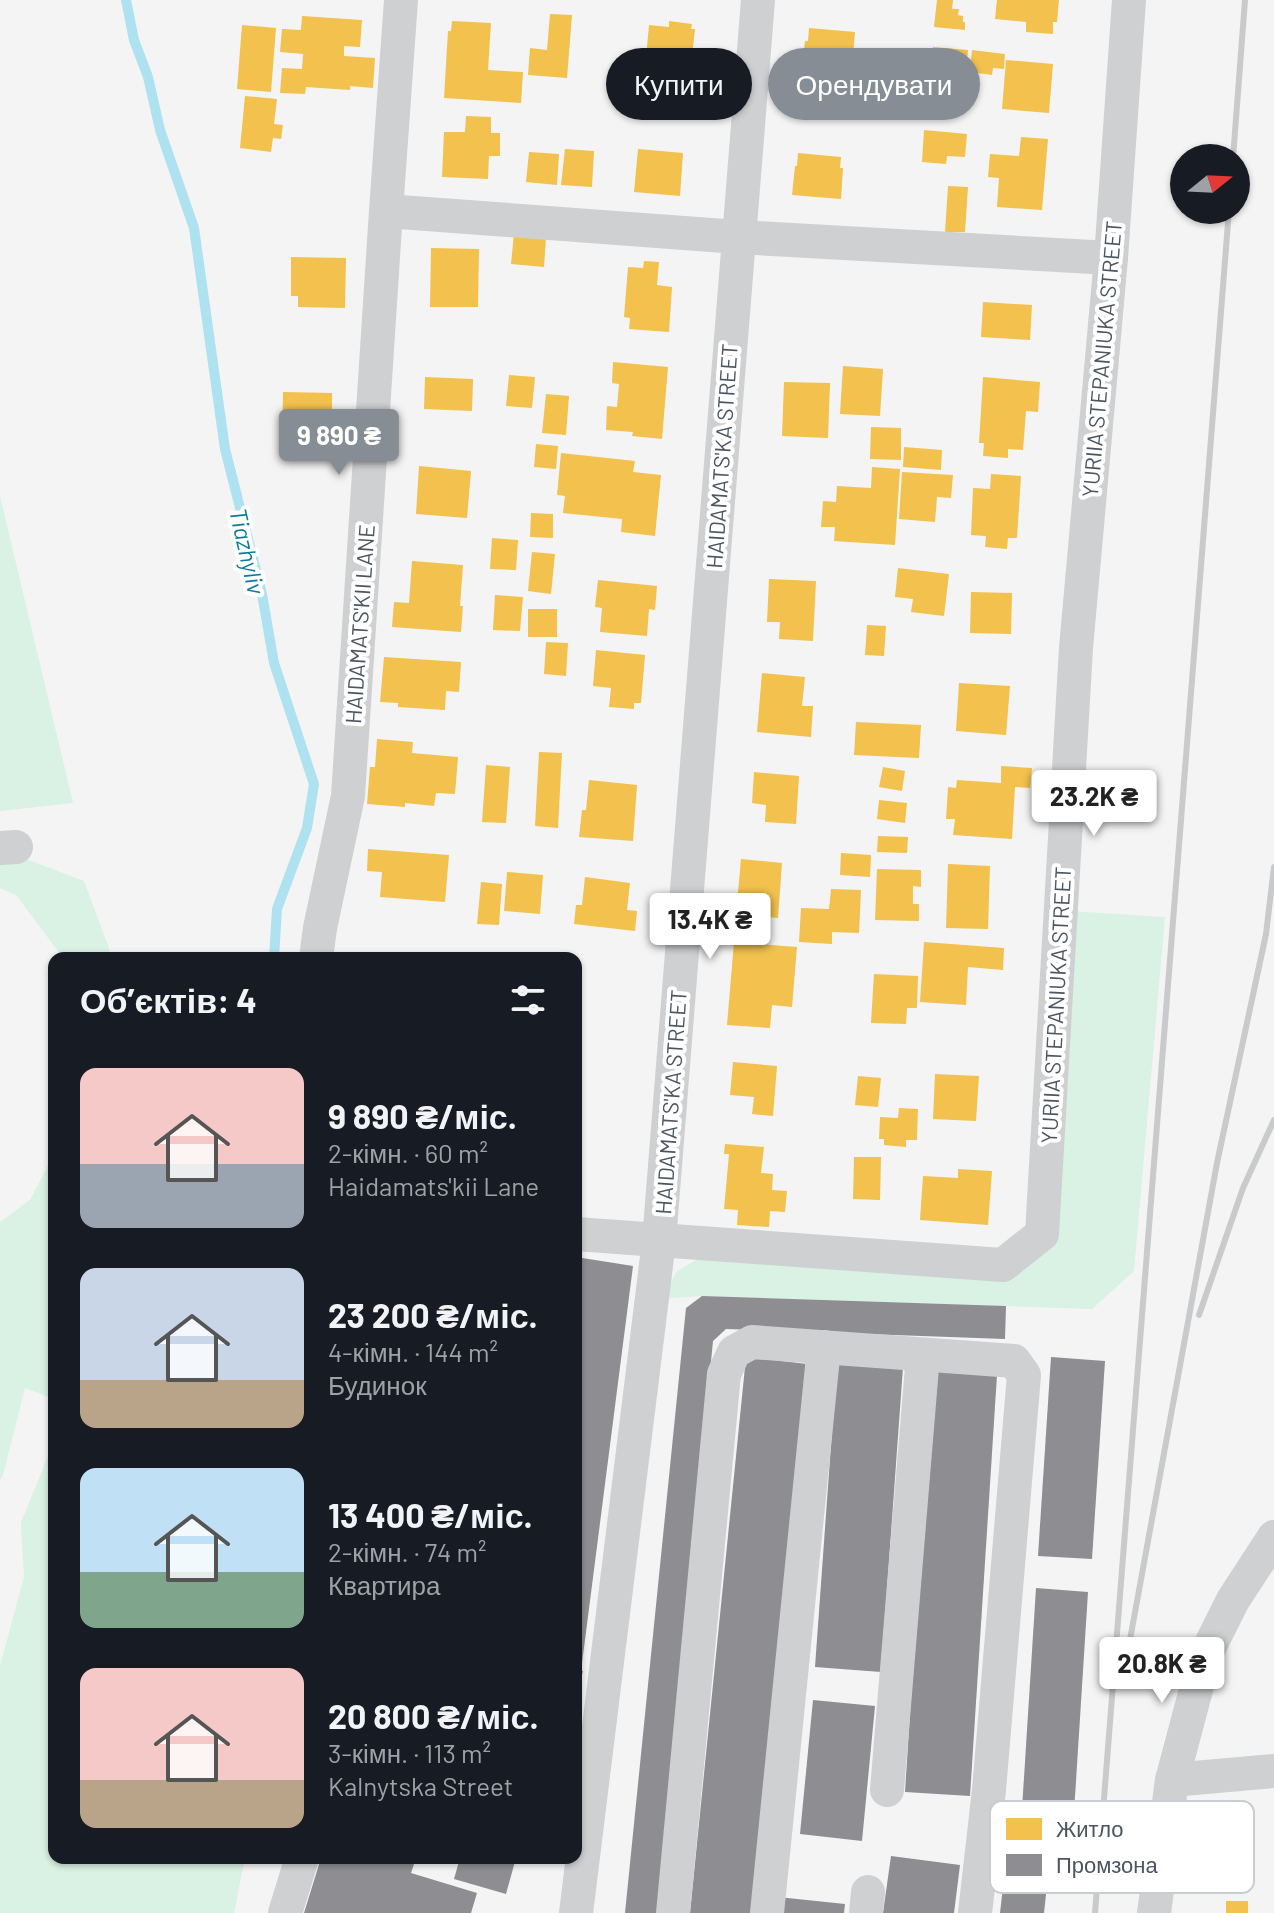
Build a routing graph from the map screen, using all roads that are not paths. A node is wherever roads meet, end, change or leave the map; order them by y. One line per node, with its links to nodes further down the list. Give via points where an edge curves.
1 (401, 0): 4 (street, HAIDAMATS'KII LANE)
2 (758, 0): 5 (street, HAIDAMATS'KA STREET)
3 (1129, 0): 6 (street, YURIIA STEPANIUKA STREET)
4 (386, 211): 5 (street); 7 (street, HAIDAMATS'KII LANE, via 348,796)
5 (738, 237): 6 (street); 9 (street, HAIDAMATS'KA STREET)
6 (1111, 258): 9 (street, YURIIA STEPANIUKA STREET, via 1076,648 1042,1234 1003,1265)
7 (317, 952)
8 (582, 1235): 9 (street)
9 (659, 1241): 20 (street, HAIDAMATS'KA STREET)
10 (824, 1347): 11 (street); 21 (street, via 752,1342 734,1352 724,1374); 22 (street)
11 (923, 1355): 15 (street); 23 (street, via 1014,1361 1024,1375)
12 (1274, 1537): 14 (street, via 1205,1656)
13 (1274, 1771): 14 (street)
14 (1172, 1780): 16 (street)
15 (887, 1790)
16 (1169, 1801)
17 (300, 1864): 19 (street)
18 (1157, 1893): 24 (street)
19 (285, 1913)
20 (576, 1913)
21 (673, 1913)
22 (767, 1913)
23 (975, 1913)
24 (1154, 1913)

